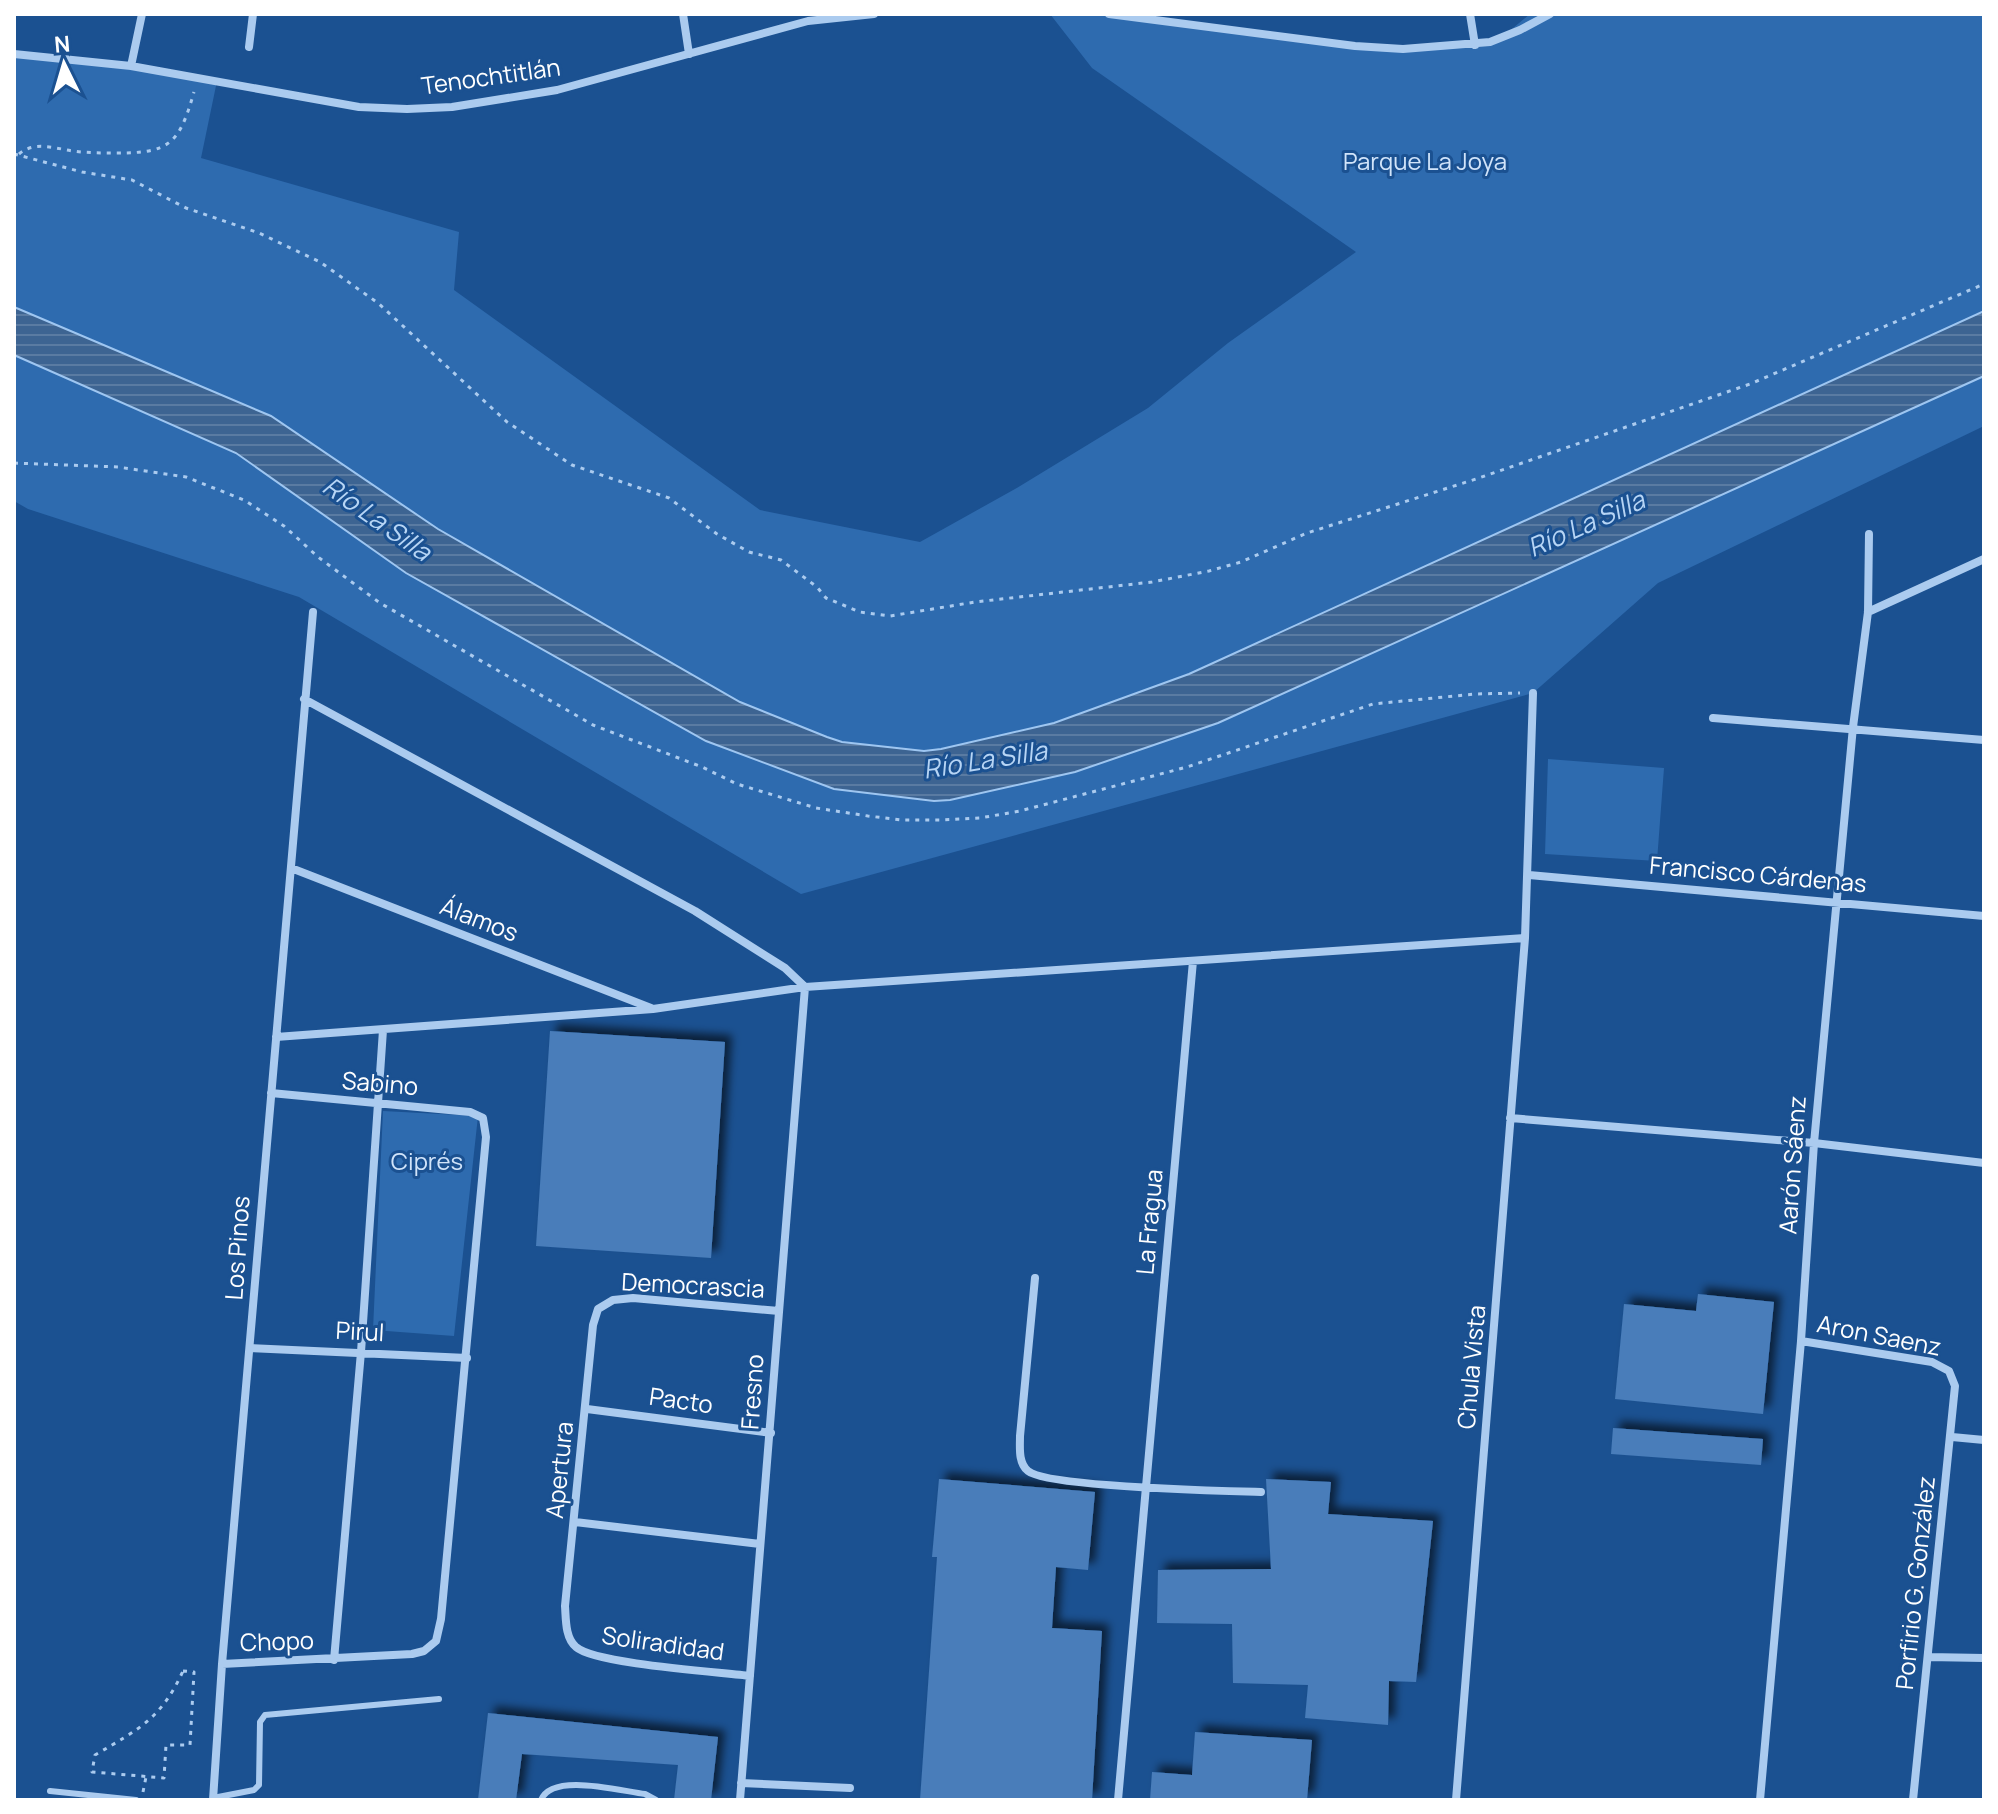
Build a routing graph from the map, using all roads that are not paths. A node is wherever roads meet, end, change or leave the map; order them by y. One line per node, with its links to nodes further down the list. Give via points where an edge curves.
1 (142, 14): 13 (street)
2 (253, 14): 10 (street)
3 (683, 14): 12 (street)
4 (874, 14): 8 (street, Tenochtitlán)
5 (1109, 14): 9 (street, via 1387,49)
6 (1470, 14): 9 (street)
7 (1550, 14): 9 (street)
8 (808, 18): 12 (street, Tenochtitlán)
9 (1475, 45)
10 (249, 47)
11 (14, 54): 13 (street, Tenochtitlán)
12 (689, 54): 13 (street, Tenochtitlán, via 557,90 407,109 313,101)
13 (131, 66)
14 (1869, 534): 17 (street, Aarón Sáenz)
15 (1984, 559): 17 (street)
16 (313, 612): 19 (street, Los Pinos)
17 (1868, 612): 21 (street, Aarón Sáenz)
18 (1533, 693): 24 (street)
19 (304, 699): 23 (street, Los Pinos); 29 (street, via 695,911 785,968)
20 (1713, 718): 21 (street)
21 (1853, 727): 22 (street); 25 (street, Aarón Sáenz)
22 (1984, 740)
23 (291, 868): 30 (street, Álamos); 32 (street, Los Pinos)
24 (1529, 875): 25 (street, Francisco Cárdenas); 27 (street)
25 (1837, 902): 26 (street, Francisco Cárdenas); 36 (street, Aarón Sáenz)
26 (1984, 916)
27 (1525, 938): 28 (street); 35 (street, Chula Vista)
28 (1193, 961): 29 (street); 50 (street, La Fragua)
29 (805, 987): 30 (street); 40 (street, Fresno)
30 (653, 1009): 31 (street)
31 (383, 1030): 32 (street); 34 (street)
32 (276, 1037): 33 (street, Los Pinos)
33 (271, 1093): 34 (street, Sabino); 42 (street, Los Pinos)
34 (378, 1105): 43 (street); 44 (street, Sabino, via 470,1112 483,1118 486,1137)
35 (1510, 1118): 36 (street); 70 (street, Chula Vista)
36 (1814, 1143): 37 (street); 41 (street, Aarón Sáenz)
37 (1984, 1163)
38 (1035, 1278): 50 (street, via 1020,1436 1025,1469 1051,1479)
39 (605, 1303): 40 (street, Democrascia, via 633,1298); 46 (street, Apertura, via 595,1314)
40 (779, 1311): 47 (street, Fresno)
41 (1801, 1341): 45 (street, Aron Saenz, via 1932,1362); 71 (street, Aarón Sáenz)
42 (251, 1348): 43 (street, Pirul); 58 (street, Los Pinos)
43 (361, 1352): 44 (street, Pirul); 57 (street)
44 (467, 1358): 57 (street, via 436,1641 412,1654)
45 (1949, 1371): 48 (street, Porfirio G. González, via 1955,1386)
46 (587, 1409): 47 (street, Pacto); 52 (street, Apertura)
47 (771, 1433): 53 (street, Fresno)
48 (1952, 1437): 49 (street); 55 (street, Porfirio G. González)
49 (1984, 1440)
50 (1147, 1487): 51 (street); 69 (street, La Fragua)
51 (1261, 1492)
52 (575, 1522): 53 (street); 54 (street, Apertura, via 565,1606)
53 (760, 1544): 59 (street, Fresno)
54 (573, 1645): 59 (street, Soliradidad, via 615,1660)
55 (1928, 1657): 56 (street); 72 (street, Porfirio G. González)
56 (1984, 1658)
57 (334, 1660): 58 (street, Chopo)
58 (222, 1664): 64 (street, Los Pinos)
59 (750, 1676): 61 (street, Fresno)
60 (439, 1699): 64 (lane, via 265,1715 260,1725 259,1785)
61 (741, 1783): 62 (street); 68 (street, Fresno)
62 (850, 1788)
63 (50, 1791): 65 (lane)
64 (213, 1799)
65 (139, 1800)
66 (541, 1800): 67 (lane, via 549,1789 563,1784 645,1794)
67 (656, 1800)
68 (740, 1800)
69 (1118, 1800)
70 (1456, 1800)
71 (1760, 1800)
72 (1913, 1800)

